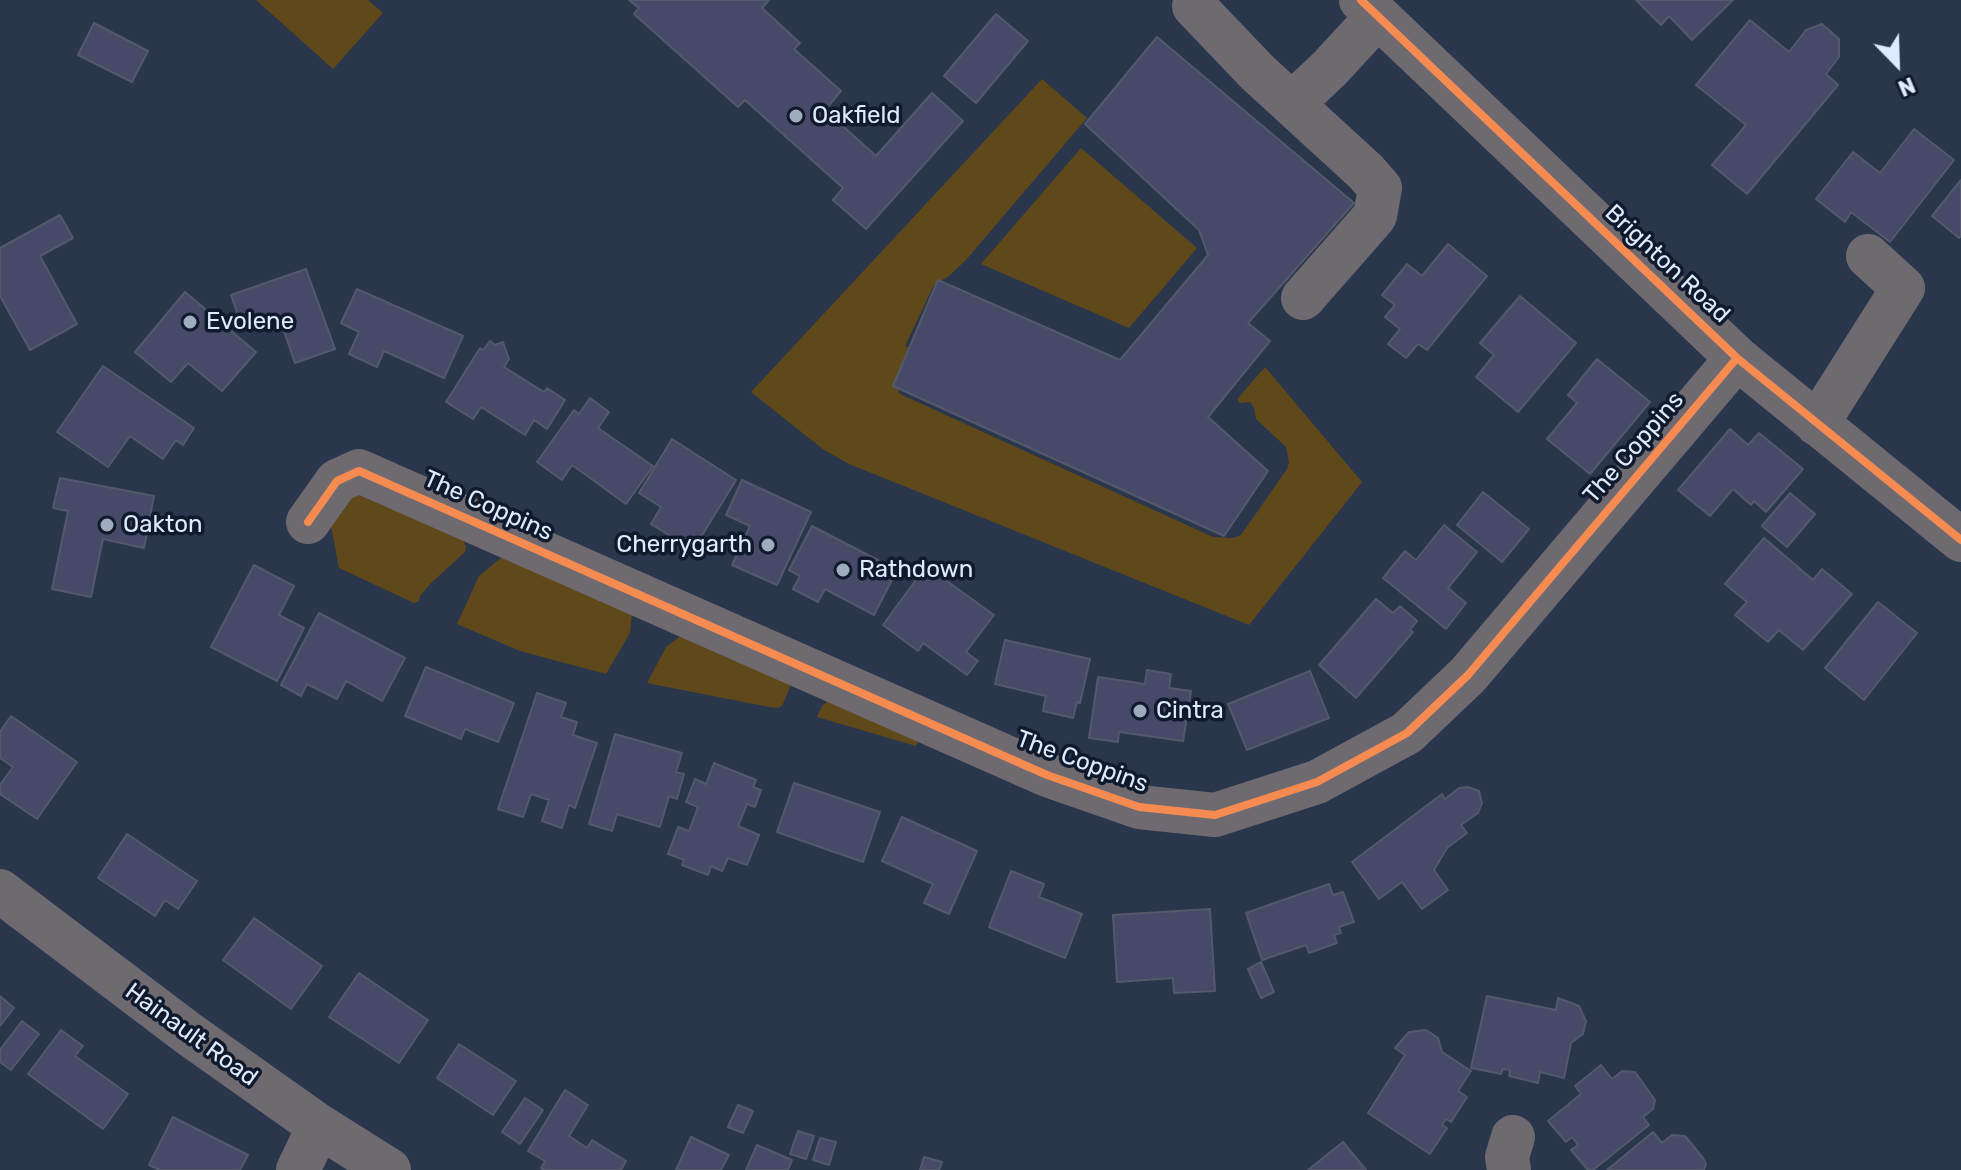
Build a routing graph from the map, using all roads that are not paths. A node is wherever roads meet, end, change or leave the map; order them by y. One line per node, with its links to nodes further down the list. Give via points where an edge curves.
1 (1194, 6): 3 (street)
2 (1369, 8): 3 (street, via 1330,68); 6 (street, Brighton Road)
3 (1292, 104): 5 (street, via 1380,188 1375,216)
4 (1868, 256): 7 (street, via 1903,288)
5 (1303, 298)
6 (1737, 358): 7 (street, Brighton Road); 8 (street, The Coppins, via 1468,675 1407,733 1317,782 1215,815 1139,807 1047,775 359,471 337,481)
7 (1817, 424): 9 (street, Brighton Road)
8 (308, 522)
9 (1954, 524)
10 (0, 891): 11 (street, Hainault Road, via 118,983)
11 (319, 1126): 12 (street); 13 (street, Hainault Road)
12 (298, 1170)
13 (389, 1170)

